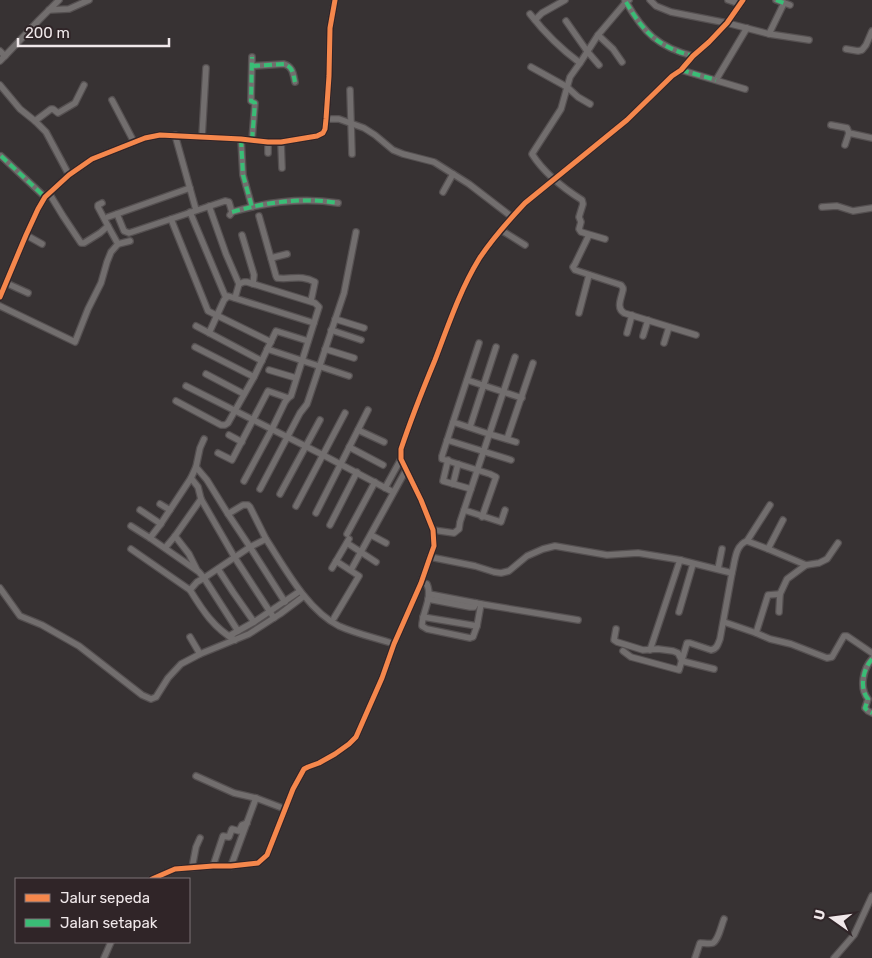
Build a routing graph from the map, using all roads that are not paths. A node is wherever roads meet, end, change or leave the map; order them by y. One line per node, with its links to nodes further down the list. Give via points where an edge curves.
1 (59, 0): 10 (street)
2 (89, 0): 10 (street, via 69,9)
3 (335, 0): 43 (street, via 330,28)
4 (565, 0): 12 (street)
5 (650, 0): 14 (street, via 671,12)
6 (728, 0): 9 (street)
7 (776, 0): 17 (street, via 787,4)
8 (626, 1): 18 (street); 24 (street, via 654,39 668,48)
9 (741, 2): 14 (street)
10 (49, 10): 23 (street)
11 (530, 14): 12 (street)
12 (535, 20): 28 (street)
13 (566, 21): 22 (street)
14 (727, 23): 15 (street); 24 (street)
15 (747, 28): 17 (street); 34 (street)
16 (872, 30): 20 (street, via 862,50)
17 (769, 34): 19 (street)
18 (598, 35): 22 (street); 27 (street)
19 (808, 40)
20 (846, 49)
21 (0, 51): 23 (street)
22 (587, 51): 28 (street); 29 (street)
23 (5, 56): 26 (street)
24 (693, 56): 33 (street)
25 (252, 57): 30 (street)
26 (0, 62)
27 (622, 62)
28 (580, 63): 38 (street)
29 (599, 65)
30 (252, 66): 35 (street, via 284,64 292,70); 52 (street, via 251,101 255,103)
31 (531, 67): 38 (street)
32 (206, 68): 49 (street)
33 (681, 70): 34 (street); 63 (street)
34 (716, 80): 39 (street)
35 (295, 82)
36 (0, 85): 44 (street)
37 (84, 85): 44 (street, via 74,104 59,112 50,109)
38 (567, 87): 42 (street); 63 (street, via 561,109 532,154)
39 (745, 89)
40 (350, 90): 45 (street)
41 (112, 100): 53 (street)
42 (590, 104)
43 (326, 119): 45 (street); 55 (street, via 321,134)
44 (34, 121): 62 (street, via 46,132)
45 (351, 123): 58 (street); 61 (street, via 375,135 393,150 434,162)
46 (831, 125): 47 (street, via 847,128)
47 (848, 133): 51 (street); 56 (street)
48 (175, 135): 49 (street); 53 (street, via 160,135); 64 (street)
49 (202, 137): 50 (street)
50 (241, 138): 52 (street); 70 (street, via 243,175)
51 (872, 138)
52 (252, 140): 54 (street)
53 (134, 142): 62 (street, via 92,159)
54 (268, 142): 55 (street); 57 (street)
55 (281, 142): 60 (street)
56 (845, 145)
57 (268, 153)
58 (352, 154)
59 (1, 156): 66 (street)
60 (282, 168)
61 (453, 174): 65 (street); 77 (street)
62 (69, 175): 66 (street)
63 (555, 179): 77 (street); 84 (street, via 582,200 579,229)
64 (190, 188): 73 (street); 74 (street)
65 (443, 192)
66 (47, 195): 79 (street, via 82,242); 82 (street)
67 (338, 203): 70 (street, via 287,201)
68 (102, 204): 79 (street, via 98,207)
69 (209, 206): 70 (street, via 227,201 231,214); 73 (street); 94 (street)
70 (252, 206)
71 (822, 207): 72 (street)
72 (872, 208)
73 (193, 211): 78 (street); 98 (street)
74 (117, 214): 76 (street); 78 (street, via 124,231 129,233)
75 (259, 216): 91 (street)
76 (108, 217)
77 (512, 217): 80 (street)
78 (171, 219): 103 (street, via 206,307)
79 (108, 226): 88 (street)
80 (501, 230): 89 (street); 167 (street, via 479,260 460,295 402,446)
81 (356, 232): 105 (street, via 344,293)
82 (26, 235): 87 (street); 93 (street)
83 (242, 235): 95 (street, via 254,275)
84 (589, 235): 85 (street); 92 (street, via 573,267 576,272)
85 (605, 239)
86 (130, 241): 88 (street)
87 (42, 244)
88 (118, 244): 101 (street, via 109,256 75,342)
89 (525, 245)
90 (287, 254): 91 (street)
91 (271, 258): 100 (street, via 278,278 296,277 315,282)
92 (588, 276): 102 (street); 104 (street, via 621,285 624,290 620,310)
93 (6, 283): 96 (street); 97 (street)
94 (240, 284): 95 (street); 99 (street)
95 (253, 284): 100 (street)
96 (28, 293)
97 (0, 297)
98 (226, 298): 99 (street); 103 (street)
99 (235, 298): 107 (street)
100 (310, 301): 107 (street, via 319,307)
101 (0, 306)
102 (579, 313)
103 (217, 316): 113 (street); 118 (street)
104 (632, 316): 106 (street); 112 (street)
105 (335, 319): 110 (street); 111 (street)
106 (648, 320): 109 (street); 115 (street)
107 (314, 323): 117 (street)
108 (196, 326): 113 (street)
109 (669, 327): 114 (street); 120 (street)
110 (364, 328)
111 (331, 330): 116 (street); 124 (street)
112 (627, 332)
113 (209, 333): 127 (street)
114 (696, 335)
115 (644, 336)
116 (361, 340)
117 (308, 341): 118 (street, via 276,331); 128 (street)
118 (271, 342): 123 (street)
119 (479, 343): 136 (street)
120 (664, 343)
121 (195, 347): 134 (street)
122 (496, 347): 137 (street)
123 (268, 349): 127 (street); 128 (street)
124 (325, 349): 126 (street); 130 (street)
125 (515, 357): 139 (street)
126 (354, 358)
127 (262, 360): 134 (street)
128 (301, 361): 130 (street); 135 (street)
129 (533, 363): 142 (street)
130 (319, 367): 133 (street); 155 (street, via 307,404)
131 (269, 370): 135 (street)
132 (206, 374): 140 (street)
133 (349, 376)
134 (254, 377): 140 (street)
135 (296, 378): 141 (street)
136 (467, 380): 137 (street); 149 (street)
137 (484, 385): 139 (street); 150 (street)
138 (186, 386): 144 (street)
139 (503, 392): 142 (street); 153 (street)
140 (244, 394): 144 (street)
141 (288, 398): 147 (street, via 265,389); 151 (street)
142 (522, 398): 157 (street)
143 (176, 402): 144 (street, via 221,425 228,423)
144 (236, 410): 147 (street)
145 (368, 410): 152 (street)
146 (345, 413): 166 (street)
147 (254, 419): 151 (street); 159 (street)
148 (320, 420): 162 (street)
149 (453, 422): 150 (street); 158 (street)
150 (470, 427): 153 (street)
151 (272, 429): 155 (street); 178 (street)
152 (358, 430): 160 (street); 163 (street)
153 (489, 434): 157 (street); 164 (street)
154 (229, 435): 159 (street)
155 (287, 436): 162 (street); 182 (street)
156 (204, 439): 173 (street)
157 (507, 439): 161 (street)
158 (447, 440): 164 (street); 168 (street, via 442,457)
159 (242, 442): 165 (street, via 231,463)
160 (384, 442)
161 (516, 442)
162 (306, 446): 166 (street); 185 (street)
163 (349, 447): 170 (street); 171 (street)
164 (484, 452): 169 (street); 175 (street)
165 (218, 453)
166 (323, 454): 170 (street); 189 (street)
167 (401, 459): 174 (street); 181 (street)
168 (448, 460): 172 (street); 180 (street, via 443,481)
169 (511, 460)
170 (340, 464): 176 (street); 194 (street)
171 (383, 464)
172 (458, 464): 175 (street); 180 (street)
173 (196, 467): 177 (street); 195 (street)
174 (406, 470): 184 (street); 201 (street)
175 (478, 470): 183 (street); 196 (street, via 496,477)
176 (357, 472): 179 (street); 199 (street)
177 (191, 478): 186 (street, via 198,486); 191 (street)
178 (244, 481)
179 (375, 482): 181 (street); 206 (street)
180 (453, 484): 183 (street)
181 (385, 488): 184 (street)
182 (260, 489)
183 (471, 489): 192 (street)
184 (393, 492): 202 (street)
185 (280, 494)
186 (201, 499): 203 (street); 217 (street)
187 (160, 504): 191 (street)
188 (770, 505): 207 (street)
189 (296, 506)
190 (140, 510): 198 (street)
191 (170, 510): 198 (street)
192 (464, 510): 196 (street); 201 (street, via 454,533)
193 (505, 510): 196 (street, via 501,522)
194 (316, 512)
195 (228, 514): 205 (street, via 248,505); 210 (street)
196 (482, 517)
197 (783, 520): 214 (street)
198 (161, 524): 204 (street)
199 (330, 525)
200 (131, 526): 204 (street)
201 (433, 530): 216 (street, via 434,546)
202 (371, 535): 208 (street); 215 (street)
203 (175, 536): 211 (street); 227 (street)
204 (150, 538): 211 (street)
205 (266, 539): 210 (street); 233 (street)
206 (348, 539): 215 (street); 219 (street)
207 (748, 541): 214 (street); 228 (street, via 738,549)
208 (386, 543)
209 (838, 543): 222 (street, via 827,559)
210 (250, 547): 217 (street); 236 (street)
211 (165, 548): 227 (street)
212 (131, 549): 232 (street)
213 (722, 549): 225 (street)
214 (768, 549): 222 (street)
215 (361, 553): 220 (street); 226 (street)
216 (430, 557): 218 (street, via 494,572 508,571 527,556 555,546 607,555 638,553); 230 (street)
217 (235, 558): 224 (street); 238 (street)
218 (681, 560): 221 (street); 255 (street)
219 (336, 561): 223 (street); 226 (street)
220 (376, 562)
221 (693, 564): 225 (street); 239 (street)
222 (806, 566): 234 (street, via 787,580)
223 (332, 568)
224 (218, 569): 229 (street); 245 (street)
225 (718, 569): 228 (street)
226 (351, 570): 243 (street, via 359,577)
227 (199, 572): 229 (street)
228 (732, 573): 246 (street)
229 (204, 578): 232 (street); 249 (street)
230 (421, 583): 235 (street, via 429,586); 254 (street)
231 (0, 588): 258 (street, via 22,618 42,625 79,646 142,695 152,699 181,664)
232 (190, 590): 251 (street, via 214,625)
233 (302, 593): 236 (street); 242 (street); 254 (street, via 340,626)
234 (780, 594): 240 (street); 250 (street, via 768,595)
235 (429, 597): 237 (street); 241 (street)
236 (285, 602): 238 (street)
237 (479, 604): 244 (street); 247 (street)
238 (270, 611): 242 (street); 245 (street)
239 (680, 612)
240 (779, 612)
241 (423, 617): 247 (street); 247 (street, via 422,626 427,629 470,638)
242 (274, 618): 253 (street)
243 (334, 618)
244 (578, 620)
245 (254, 622): 249 (street)
246 (724, 622): 250 (street); 260 (street, via 720,640 714,649 687,643)
247 (477, 626)
248 (616, 629): 255 (street, via 615,641)
249 (238, 631): 251 (street)
250 (756, 633): 257 (street, via 827,658 832,657 844,636)
251 (229, 636): 253 (street)
252 (190, 637): 258 (street)
253 (235, 640): 258 (street)
254 (394, 644): 265 (street, via 356,737 335,754 304,769)
255 (650, 650): 260 (street, via 674,651)
256 (623, 651): 260 (street, via 631,657 679,670)
257 (872, 652)
258 (200, 654)
259 (872, 659): 262 (street, via 864,673 863,693 868,699 865,708)
260 (682, 661): 261 (street)
261 (714, 669)
262 (872, 713)
263 (196, 776): 264 (street, via 234,793)
264 (256, 798): 265 (street); 266 (street)
265 (285, 809): 269 (street, via 267,855 258,863)
266 (247, 823): 268 (street, via 239,831 232,829 229,837 223,836); 269 (street)
267 (200, 838): 270 (street)
268 (213, 866): 269 (street); 270 (street)
269 (231, 866)
270 (192, 868): 271 (street, via 175,869)
271 (154, 878)
272 (872, 896): 277 (street, via 854,935)
273 (724, 919): 276 (street, via 717,938 711,944 700,943)
274 (111, 943): 275 (street)
275 (104, 958)
276 (695, 958)
277 (834, 958)

